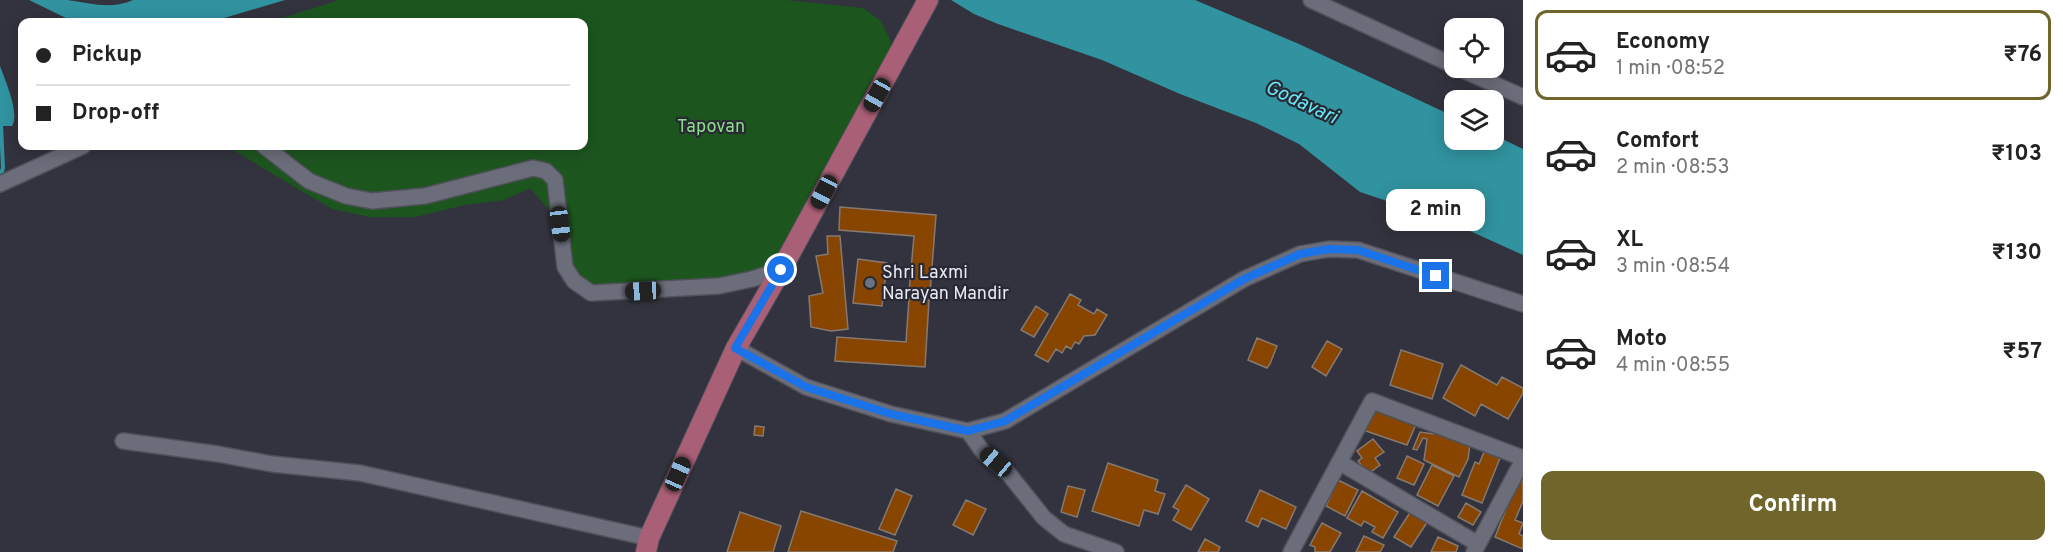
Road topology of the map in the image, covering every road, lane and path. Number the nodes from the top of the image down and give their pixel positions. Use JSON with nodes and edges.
{"nodes":[{"id":1,"x":1311,"y":0,"type":"edge"},
{"id":2,"x":924,"y":8,"type":"edge"},
{"id":3,"x":1444,"y":61,"type":"edge"},
{"id":4,"x":1481,"y":78,"type":"edge"},
{"id":5,"x":1523,"y":97,"type":"edge"},
{"id":6,"x":74,"y":150,"type":"edge"},
{"id":7,"x":269,"y":150,"type":"edge"},
{"id":8,"x":0,"y":184,"type":"edge"},
{"id":9,"x":781,"y":270,"type":"junction"},
{"id":10,"x":1523,"y":304,"type":"edge"},
{"id":11,"x":735,"y":348,"type":"junction"},
{"id":12,"x":968,"y":431,"type":"junction"},
{"id":13,"x":123,"y":441,"type":"dead end"},
{"id":14,"x":1523,"y":459,"type":"edge"},
{"id":15,"x":1339,"y":462,"type":"junction"},
{"id":16,"x":648,"y":545,"type":"edge"},
{"id":17,"x":1476,"y":548,"type":"edge"},
{"id":18,"x":1294,"y":551,"type":"edge"},
{"id":19,"x":1116,"y":552,"type":"edge"}],
"edges":[{"from":1,"to":3,"type":"street"},
{"from":2,"to":9,"type":"main road"},
{"from":4,"to":5,"type":"street"},
{"from":6,"to":8,"type":"street"},
{"from":7,"to":9,"type":"street"},
{"from":9,"to":11,"type":"main road"},
{"from":10,"to":12,"type":"street"},
{"from":11,"to":12,"type":"street"},
{"from":11,"to":16,"type":"main road"},
{"from":12,"to":19,"type":"street"},
{"from":13,"to":16,"type":"street"},
{"from":14,"to":15,"type":"street"},
{"from":14,"to":17,"type":"street"},
{"from":15,"to":17,"type":"street"},
{"from":15,"to":18,"type":"street"}]}
